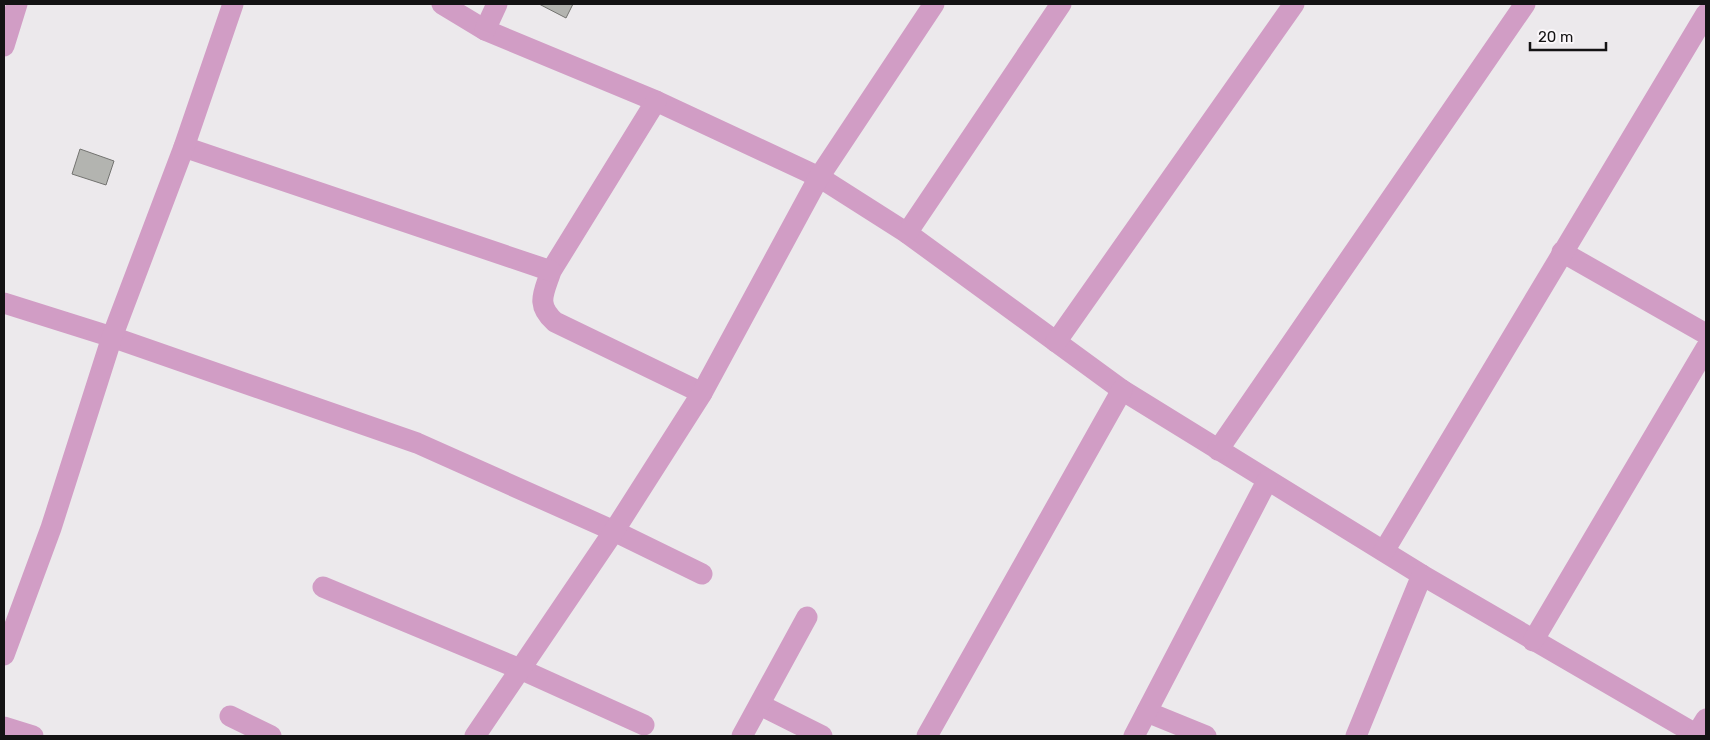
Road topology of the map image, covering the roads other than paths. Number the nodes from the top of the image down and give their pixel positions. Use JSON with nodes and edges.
{"nodes":[{"id":1,"x":17,"y":4,"type":"edge"},
{"id":2,"x":233,"y":4,"type":"edge"},
{"id":3,"x":442,"y":4,"type":"edge"},
{"id":4,"x":497,"y":4,"type":"edge"},
{"id":5,"x":934,"y":4,"type":"edge"},
{"id":6,"x":1061,"y":4,"type":"edge"},
{"id":7,"x":1294,"y":4,"type":"edge"},
{"id":8,"x":1525,"y":4,"type":"edge"},
{"id":9,"x":1706,"y":14,"type":"edge"},
{"id":10,"x":485,"y":30,"type":"junction"},
{"id":11,"x":4,"y":46,"type":"edge"},
{"id":12,"x":656,"y":101,"type":"junction"},
{"id":13,"x":184,"y":147,"type":"junction"},
{"id":14,"x":819,"y":177,"type":"junction"},
{"id":15,"x":907,"y":234,"type":"junction"},
{"id":16,"x":1562,"y":252,"type":"junction"},
{"id":17,"x":552,"y":271,"type":"junction"},
{"id":18,"x":4,"y":303,"type":"edge"},
{"id":19,"x":1706,"y":334,"type":"edge"},
{"id":20,"x":112,"y":338,"type":"junction"},
{"id":21,"x":1056,"y":342,"type":"junction"},
{"id":22,"x":1706,"y":348,"type":"edge"},
{"id":23,"x":1122,"y":390,"type":"junction"},
{"id":24,"x":702,"y":393,"type":"junction"},
{"id":25,"x":1218,"y":450,"type":"junction"},
{"id":26,"x":1267,"y":481,"type":"junction"},
{"id":27,"x":614,"y":531,"type":"junction"},
{"id":28,"x":1384,"y":551,"type":"junction"},
{"id":29,"x":702,"y":574,"type":"dead end"},
{"id":30,"x":1422,"y":575,"type":"junction"},
{"id":31,"x":323,"y":587,"type":"dead end"},
{"id":32,"x":807,"y":617,"type":"dead end"},
{"id":33,"x":1533,"y":641,"type":"junction"},
{"id":34,"x":4,"y":655,"type":"edge"},
{"id":35,"x":520,"y":669,"type":"junction"},
{"id":36,"x":760,"y":704,"type":"junction"},
{"id":37,"x":1147,"y":712,"type":"junction"},
{"id":38,"x":230,"y":716,"type":"dead end"},
{"id":39,"x":644,"y":725,"type":"dead end"},
{"id":40,"x":4,"y":727,"type":"edge"},
{"id":41,"x":1700,"y":730,"type":"edge"},
{"id":42,"x":33,"y":736,"type":"edge"},
{"id":43,"x":271,"y":736,"type":"edge"},
{"id":44,"x":474,"y":736,"type":"edge"},
{"id":45,"x":742,"y":736,"type":"edge"},
{"id":46,"x":822,"y":736,"type":"edge"},
{"id":47,"x":927,"y":736,"type":"edge"},
{"id":48,"x":1134,"y":736,"type":"edge"},
{"id":49,"x":1206,"y":736,"type":"edge"},
{"id":50,"x":1356,"y":736,"type":"edge"}],
"edges":[{"from":1,"to":11,"type":"street"},
{"from":2,"to":13,"type":"street"},
{"from":3,"to":10,"type":"street"},
{"from":4,"to":10,"type":"street"},
{"from":5,"to":14,"type":"street"},
{"from":6,"to":15,"type":"street"},
{"from":7,"to":21,"type":"street"},
{"from":8,"to":25,"type":"street"},
{"from":9,"to":16,"type":"street"},
{"from":10,"to":12,"type":"street"},
{"from":12,"to":14,"type":"street"},
{"from":12,"to":17,"type":"street"},
{"from":13,"to":17,"type":"street"},
{"from":13,"to":20,"type":"street"},
{"from":14,"to":15,"type":"street"},
{"from":14,"to":24,"type":"street"},
{"from":15,"to":21,"type":"street"},
{"from":16,"to":19,"type":"street"},
{"from":16,"to":28,"type":"street"},
{"from":17,"to":24,"type":"street"},
{"from":18,"to":20,"type":"street"},
{"from":20,"to":27,"type":"street"},
{"from":20,"to":34,"type":"street"},
{"from":21,"to":23,"type":"street"},
{"from":22,"to":33,"type":"street"},
{"from":23,"to":25,"type":"street"},
{"from":23,"to":47,"type":"street"},
{"from":24,"to":27,"type":"street"},
{"from":25,"to":26,"type":"street"},
{"from":26,"to":28,"type":"street"},
{"from":26,"to":37,"type":"street"},
{"from":27,"to":29,"type":"street"},
{"from":27,"to":35,"type":"street"},
{"from":28,"to":30,"type":"street"},
{"from":30,"to":33,"type":"street"},
{"from":30,"to":50,"type":"street"},
{"from":31,"to":35,"type":"street"},
{"from":32,"to":36,"type":"street"},
{"from":33,"to":41,"type":"street"},
{"from":35,"to":39,"type":"street"},
{"from":35,"to":44,"type":"street"},
{"from":36,"to":45,"type":"street"},
{"from":36,"to":46,"type":"street"},
{"from":37,"to":48,"type":"street"},
{"from":37,"to":49,"type":"street"},
{"from":38,"to":43,"type":"street"},
{"from":40,"to":42,"type":"street"}]}
